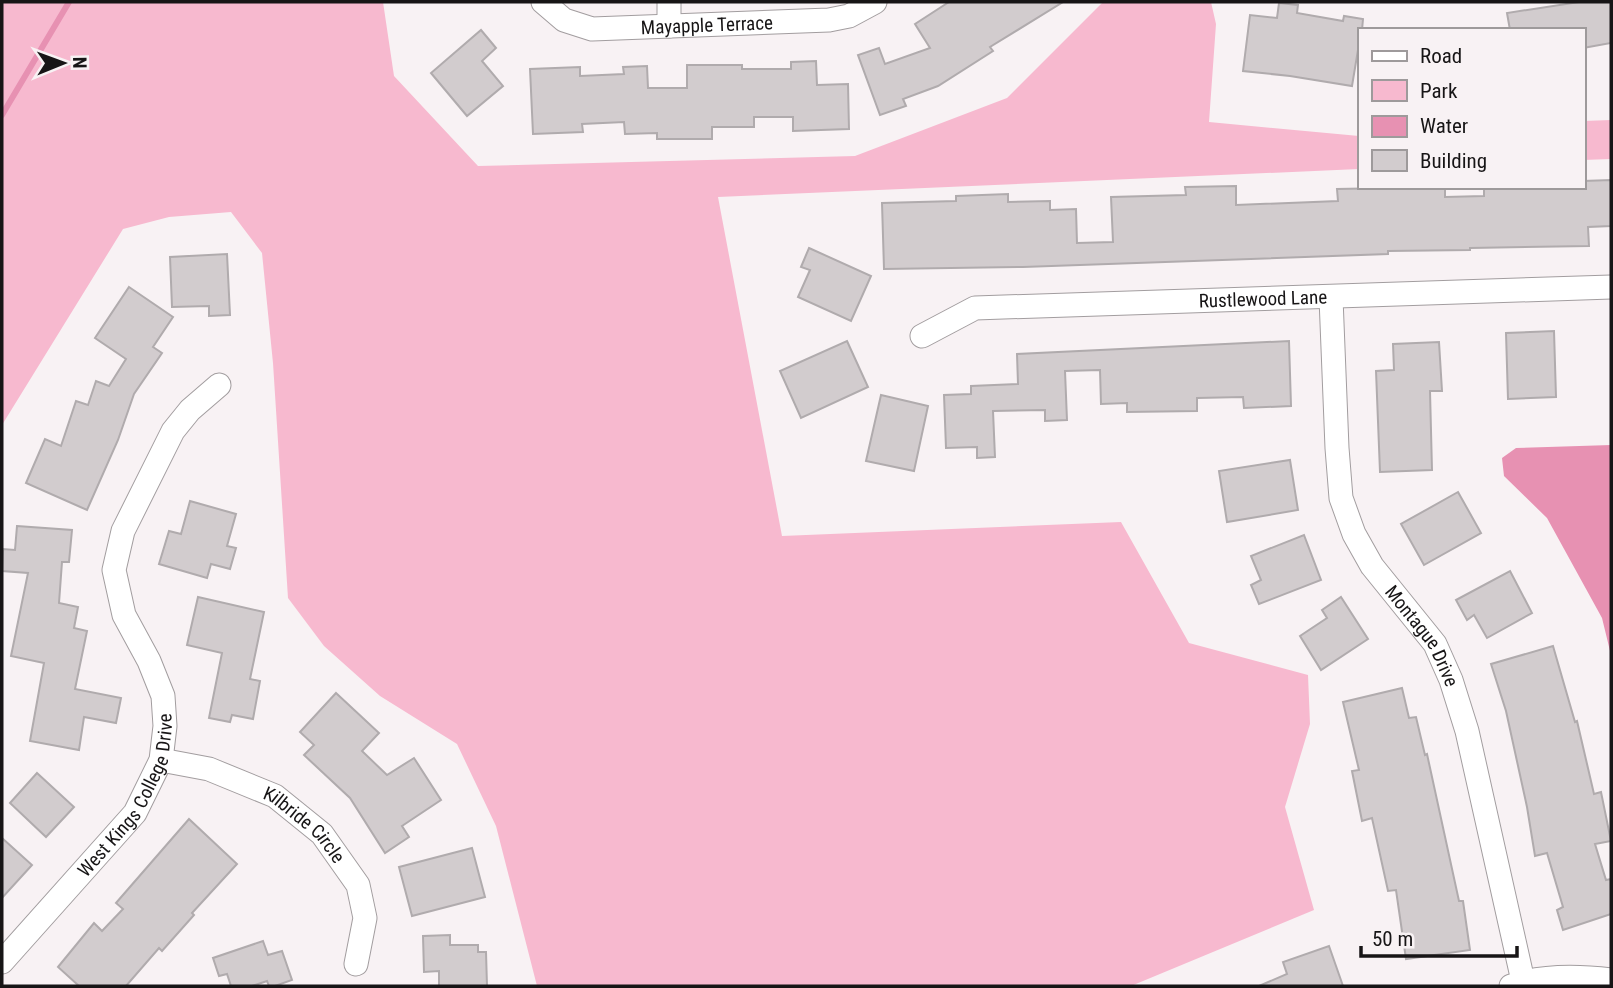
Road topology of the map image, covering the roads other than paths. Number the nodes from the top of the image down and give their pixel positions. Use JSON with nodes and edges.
{"nodes":[{"id":1,"x":543,"y":2,"type":"edge"},
{"id":2,"x":669,"y":2,"type":"edge"},
{"id":3,"x":875,"y":2,"type":"edge"},
{"id":4,"x":669,"y":26,"type":"junction"},
{"id":5,"x":1611,"y":287,"type":"edge"},
{"id":6,"x":1331,"y":298,"type":"junction"},
{"id":7,"x":922,"y":336,"type":"dead end"},
{"id":8,"x":219,"y":385,"type":"dead end"},
{"id":9,"x":161,"y":760,"type":"junction"},
{"id":10,"x":2,"y":962,"type":"edge"},
{"id":11,"x":356,"y":964,"type":"dead end"},
{"id":12,"x":1611,"y":979,"type":"edge"},
{"id":13,"x":1516,"y":984,"type":"edge"}],
"edges":[{"from":1,"to":4,"type":"street","name":"Mayapple Terrace"},
{"from":2,"to":4,"type":"street"},
{"from":3,"to":4,"type":"street","name":"Mayapple Terrace"},
{"from":5,"to":6,"type":"street","name":"Rustlewood Lane"},
{"from":6,"to":7,"type":"street","name":"Rustlewood Lane"},
{"from":6,"to":13,"type":"street","name":"Montague Drive"},
{"from":8,"to":9,"type":"street","name":"West Kings College Drive"},
{"from":9,"to":10,"type":"street","name":"West Kings College Drive"},
{"from":9,"to":11,"type":"street","name":"Kilbride Circle"},
{"from":12,"to":13,"type":"street"}]}
